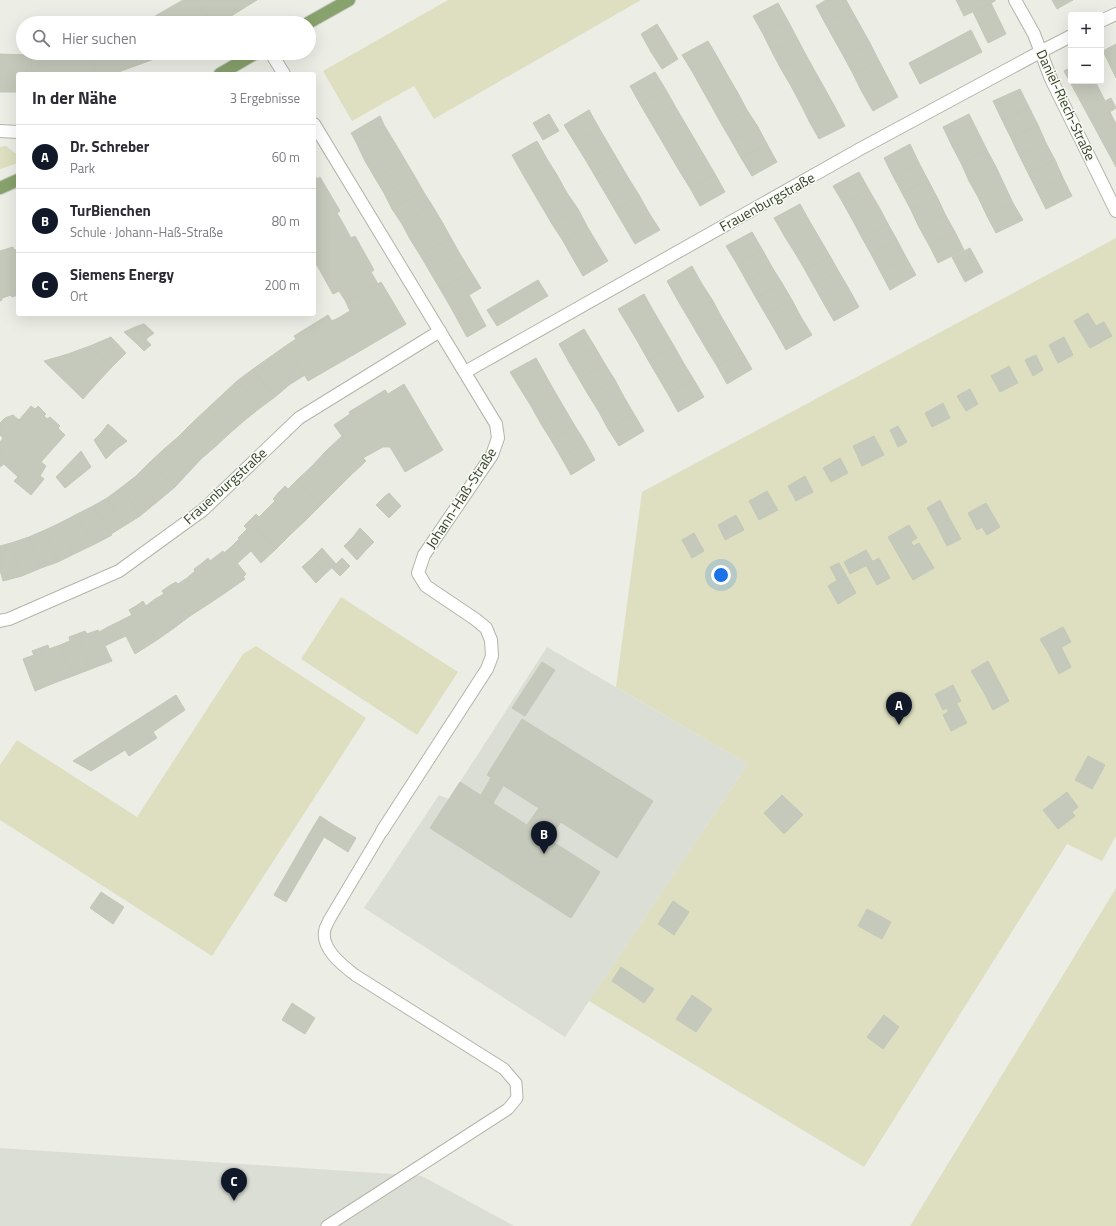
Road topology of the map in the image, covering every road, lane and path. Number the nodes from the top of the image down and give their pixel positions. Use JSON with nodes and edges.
{"nodes":[{"id":1,"x":349,"y":0,"type":"edge"},
{"id":2,"x":1015,"y":0,"type":"edge"},
{"id":3,"x":1116,"y":14,"type":"edge"},
{"id":4,"x":316,"y":19,"type":"edge"},
{"id":5,"x":1104,"y":20,"type":"edge"},
{"id":6,"x":1068,"y":38,"type":"edge"},
{"id":7,"x":1040,"y":52,"type":"junction"},
{"id":8,"x":244,"y":60,"type":"edge"},
{"id":9,"x":275,"y":60,"type":"edge"},
{"id":10,"x":223,"y":72,"type":"edge"},
{"id":11,"x":283,"y":72,"type":"edge"},
{"id":12,"x":316,"y":127,"type":"edge"},
{"id":13,"x":0,"y":131,"type":"edge"},
{"id":14,"x":16,"y":132,"type":"edge"},
{"id":15,"x":16,"y":181,"type":"edge"},
{"id":16,"x":0,"y":188,"type":"edge"},
{"id":17,"x":1116,"y":211,"type":"edge"},
{"id":18,"x":440,"y":331,"type":"junction"},
{"id":19,"x":465,"y":372,"type":"junction"},
{"id":20,"x":0,"y":621,"type":"edge"},
{"id":21,"x":382,"y":832,"type":"joint"},
{"id":22,"x":327,"y":1226,"type":"edge"}],
"edges":[{"from":1,"to":4,"type":"main road"},
{"from":2,"to":7,"type":"street","name":"Daniel-Riech-Straße"},
{"from":3,"to":5,"type":"street"},
{"from":6,"to":7,"type":"street","name":"Frauenburgstraße"},
{"from":7,"to":17,"type":"street","name":"Daniel-Riech-Straße"},
{"from":7,"to":19,"type":"street","name":"Frauenburgstraße"},
{"from":8,"to":10,"type":"main road"},
{"from":9,"to":11,"type":"street"},
{"from":12,"to":18,"type":"street","name":"Johann-Haß-Straße"},
{"from":13,"to":14,"type":"street"},
{"from":15,"to":16,"type":"main road"},
{"from":18,"to":19,"type":"street","name":"Johann-Haß-Straße"},
{"from":18,"to":20,"type":"street","name":"Frauenburgstraße"},
{"from":19,"to":21,"type":"street","name":"Johann-Haß-Straße"},
{"from":21,"to":22,"type":"lane"}]}
